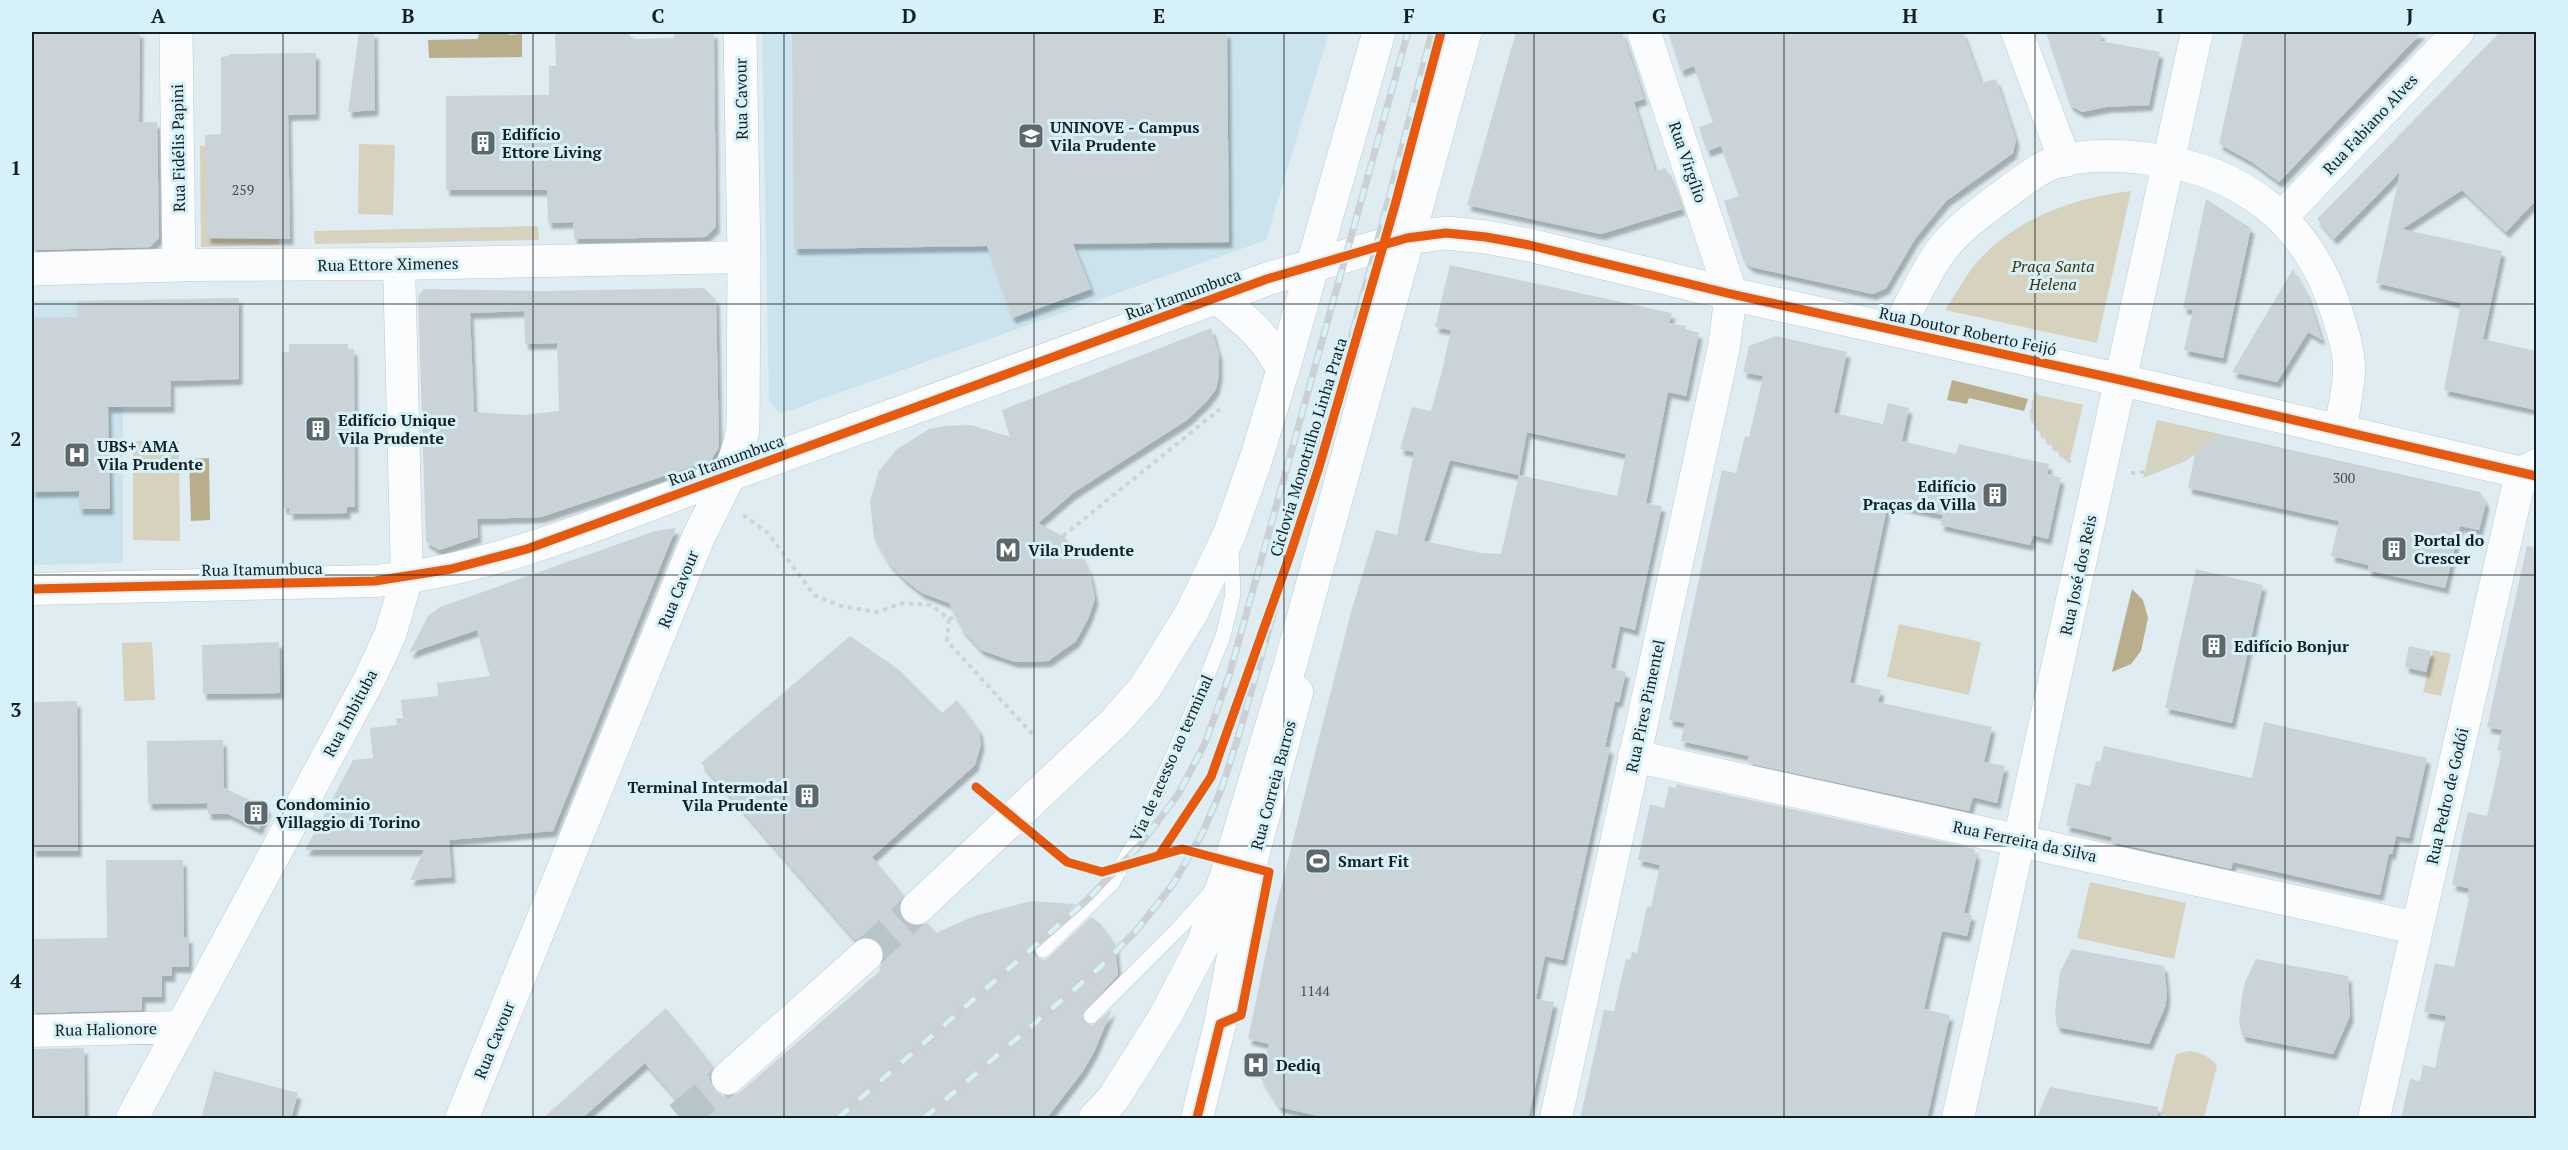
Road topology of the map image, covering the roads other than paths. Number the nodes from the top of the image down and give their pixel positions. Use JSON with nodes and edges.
{"nodes":[{"id":1,"x":176,"y":32,"type":"edge"},
{"id":2,"x":740,"y":32,"type":"edge"},
{"id":3,"x":1378,"y":32,"type":"edge"},
{"id":4,"x":1464,"y":32,"type":"edge"},
{"id":5,"x":1644,"y":32,"type":"edge"},
{"id":6,"x":2017,"y":32,"type":"edge"},
{"id":7,"x":2197,"y":32,"type":"edge"},
{"id":8,"x":2458,"y":32,"type":"edge"},
{"id":9,"x":2065,"y":161,"type":"junction"},
{"id":10,"x":2169,"y":161,"type":"junction"},
{"id":11,"x":2282,"y":217,"type":"junction"},
{"id":12,"x":1407,"y":238,"type":"junction"},
{"id":13,"x":1719,"y":254,"type":"junction"},
{"id":14,"x":744,"y":257,"type":"junction"},
{"id":15,"x":399,"y":264,"type":"junction"},
{"id":16,"x":1313,"y":264,"type":"junction"},
{"id":17,"x":179,"y":265,"type":"junction"},
{"id":18,"x":32,"y":269,"type":"edge"},
{"id":19,"x":1671,"y":279,"type":"junction"},
{"id":20,"x":1731,"y":294,"type":"junction"},
{"id":21,"x":1217,"y":297,"type":"junction"},
{"id":22,"x":1897,"y":330,"type":"junction"},
{"id":23,"x":1283,"y":370,"type":"junction"},
{"id":24,"x":2121,"y":380,"type":"junction"},
{"id":25,"x":2340,"y":431,"type":"junction"},
{"id":26,"x":2532,"y":471,"type":"edge"},
{"id":27,"x":729,"y":475,"type":"junction"},
{"id":28,"x":1229,"y":535,"type":"junction"},
{"id":29,"x":407,"y":578,"type":"junction"},
{"id":30,"x":32,"y":588,"type":"edge"},
{"id":31,"x":1291,"y":662,"type":"junction"},
{"id":32,"x":1634,"y":756,"type":"junction"},
{"id":33,"x":2019,"y":840,"type":"junction"},
{"id":34,"x":1227,"y":874,"type":"junction"},
{"id":35,"x":917,"y":908,"type":"tunnel mouth"},
{"id":36,"x":2416,"y":928,"type":"junction"},
{"id":37,"x":1043,"y":950,"type":"dead end"},
{"id":38,"x":866,"y":955,"type":"tunnel mouth"},
{"id":39,"x":1084,"y":1022,"type":"road end"},
{"id":40,"x":180,"y":1027,"type":"junction"},
{"id":41,"x":32,"y":1031,"type":"edge"},
{"id":42,"x":728,"y":1078,"type":"tunnel mouth"},
{"id":43,"x":132,"y":1119,"type":"edge"},
{"id":44,"x":462,"y":1119,"type":"edge"},
{"id":45,"x":1095,"y":1119,"type":"edge"},
{"id":46,"x":1197,"y":1119,"type":"edge"},
{"id":47,"x":1556,"y":1119,"type":"edge"},
{"id":48,"x":1958,"y":1119,"type":"edge"},
{"id":49,"x":2374,"y":1119,"type":"edge"}],
"edges":[{"from":1,"to":17,"type":"main road","name":"Rua Fidélis Papini"},
{"from":2,"to":14,"type":"main road","name":"Rua Cavour"},
{"from":3,"to":16,"type":"main road"},
{"from":4,"to":12,"type":"main road"},
{"from":5,"to":13,"type":"main road","name":"Rua Virgílio"},
{"from":6,"to":9,"type":"street"},
{"from":7,"to":10,"type":"street","name":"Rua José dos Reis"},
{"from":8,"to":11,"type":"street","name":"Rua Fabiano Alves"},
{"from":9,"to":10,"type":"street"},
{"from":9,"to":22,"type":"street"},
{"from":10,"to":11,"type":"street"},
{"from":10,"to":24,"type":"street","name":"Rua José dos Reis"},
{"from":11,"to":25,"type":"street"},
{"from":12,"to":16,"type":"main road","name":"Rua Itamumbuca"},
{"from":12,"to":19,"type":"main road","name":"Rua Doutor Roberto Feijó"},
{"from":12,"to":31,"type":"main road"},
{"from":13,"to":19,"type":"main road"},
{"from":13,"to":20,"type":"main road","name":"Rua Virgílio"},
{"from":14,"to":15,"type":"street","name":"Rua Ettore Ximenes"},
{"from":14,"to":27,"type":"main road","name":"Rua Cavour"},
{"from":15,"to":17,"type":"street","name":"Rua Ettore Ximenes"},
{"from":15,"to":29,"type":"street","name":"Rua Imbituba"},
{"from":16,"to":21,"type":"main road","name":"Rua Itamumbuca"},
{"from":16,"to":23,"type":"main road"},
{"from":17,"to":18,"type":"main road","name":"Rua Ettore Ximenes"},
{"from":19,"to":20,"type":"main road","name":"Rua Doutor Roberto Feijó"},
{"from":20,"to":22,"type":"main road","name":"Rua Doutor Roberto Feijó"},
{"from":20,"to":32,"type":"street","name":"Rua Pires Pimentel"},
{"from":21,"to":23,"type":"main road"},
{"from":21,"to":27,"type":"main road","name":"Rua Itamumbuca"},
{"from":22,"to":24,"type":"main road","name":"Rua Doutor Roberto Feijó"},
{"from":23,"to":28,"type":"main road"},
{"from":24,"to":25,"type":"street","name":"Rua Doutor Roberto Feijó"},
{"from":24,"to":33,"type":"street","name":"Rua José dos Reis"},
{"from":25,"to":26,"type":"street","name":"Rua Doutor Roberto Feijó"},
{"from":26,"to":36,"type":"street","name":"Rua Pedro de Godói"},
{"from":27,"to":29,"type":"street","name":"Rua Itamumbuca"},
{"from":27,"to":44,"type":"main road","name":"Rua Cavour"},
{"from":28,"to":35,"type":"main road"},
{"from":28,"to":37,"type":"lane","name":"Via de acesso ao terminal"},
{"from":29,"to":30,"type":"street","name":"Rua Itamumbuca"},
{"from":29,"to":40,"type":"street","name":"Rua Imbituba"},
{"from":31,"to":34,"type":"main road"},
{"from":31,"to":46,"type":"street","name":"Rua Correia Barros"},
{"from":32,"to":33,"type":"street","name":"Rua Ferreira da Silva"},
{"from":32,"to":47,"type":"street","name":"Rua Pires Pimentel"},
{"from":33,"to":36,"type":"street","name":"Rua Ferreira da Silva"},
{"from":33,"to":48,"type":"street","name":"Rua José dos Reis"},
{"from":34,"to":39,"type":"lane"},
{"from":34,"to":45,"type":"main road"},
{"from":36,"to":49,"type":"street","name":"Rua Pedro de Godói"},
{"from":38,"to":42,"type":"main road"},
{"from":40,"to":41,"type":"street","name":"Rua Halionore"},
{"from":40,"to":43,"type":"street","name":"Rua Imbituba"}]}
